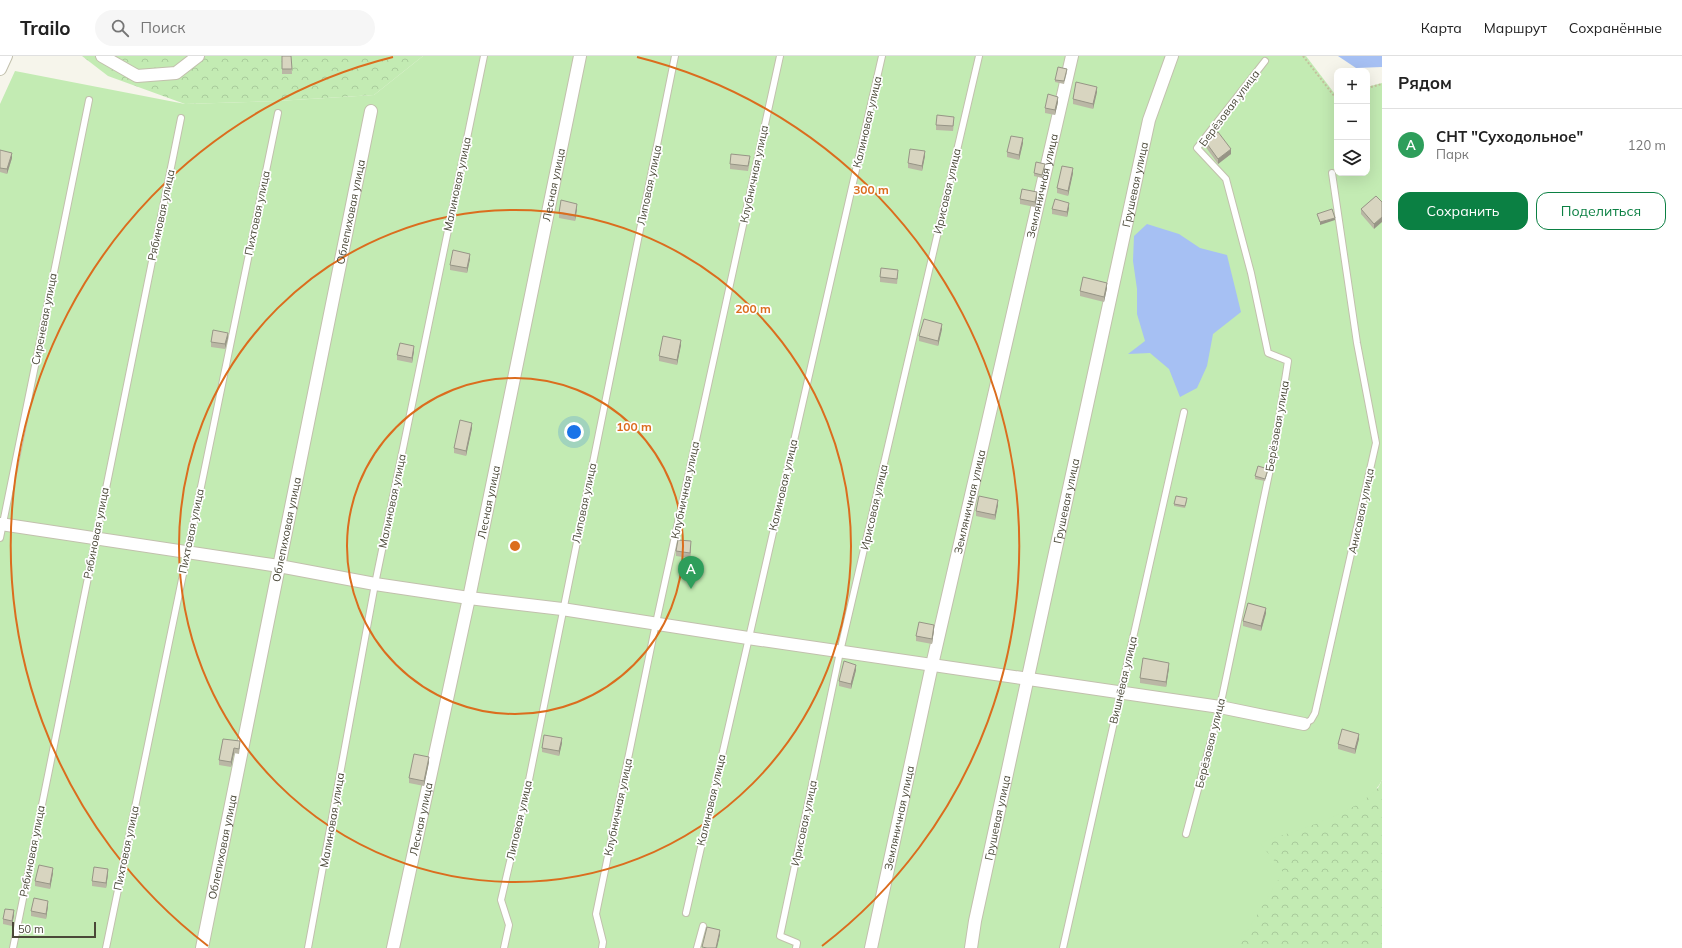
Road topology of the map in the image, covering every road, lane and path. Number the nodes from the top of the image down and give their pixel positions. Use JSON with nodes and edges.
{"nodes":[{"id":1,"x":6,"y":56,"type":"edge"},
{"id":2,"x":102,"y":56,"type":"edge"},
{"id":3,"x":198,"y":56,"type":"edge"},
{"id":4,"x":484,"y":56,"type":"edge"},
{"id":5,"x":580,"y":56,"type":"edge"},
{"id":6,"x":675,"y":56,"type":"edge"},
{"id":7,"x":780,"y":56,"type":"edge"},
{"id":8,"x":882,"y":56,"type":"edge"},
{"id":9,"x":979,"y":56,"type":"edge"},
{"id":10,"x":1072,"y":56,"type":"edge"},
{"id":11,"x":1172,"y":56,"type":"edge"},
{"id":12,"x":1303,"y":56,"type":"edge"},
{"id":13,"x":1264,"y":61,"type":"dead end"},
{"id":14,"x":0,"y":69,"type":"edge"},
{"id":15,"x":1382,"y":84,"type":"edge"},
{"id":16,"x":1370,"y":87,"type":"edge"},
{"id":17,"x":1334,"y":96,"type":"edge"},
{"id":18,"x":89,"y":100,"type":"dead end"},
{"id":19,"x":371,"y":111,"type":"dead end"},
{"id":20,"x":278,"y":113,"type":"dead end"},
{"id":21,"x":181,"y":118,"type":"dead end"},
{"id":22,"x":1332,"y":174,"type":"dead end"},
{"id":23,"x":1184,"y":412,"type":"dead end"},
{"id":24,"x":1,"y":525,"type":"edge"},
{"id":25,"x":0,"y":538,"type":"edge"},
{"id":26,"x":94,"y":539,"type":"junction"},
{"id":27,"x":187,"y":552,"type":"junction"},
{"id":28,"x":279,"y":566,"type":"junction"},
{"id":29,"x":375,"y":584,"type":"junction"},
{"id":30,"x":469,"y":598,"type":"junction"},
{"id":31,"x":562,"y":609,"type":"junction"},
{"id":32,"x":656,"y":623,"type":"junction"},
{"id":33,"x":748,"y":638,"type":"junction"},
{"id":34,"x":840,"y":652,"type":"junction"},
{"id":35,"x":932,"y":665,"type":"junction"},
{"id":36,"x":1026,"y":680,"type":"junction"},
{"id":37,"x":1119,"y":694,"type":"junction"},
{"id":38,"x":1220,"y":707,"type":"junction"},
{"id":39,"x":1304,"y":724,"type":"joint"},
{"id":40,"x":1186,"y":834,"type":"dead end"},
{"id":41,"x":686,"y":913,"type":"dead end"},
{"id":42,"x":703,"y":926,"type":"dead end"},
{"id":43,"x":13,"y":948,"type":"edge"},
{"id":44,"x":106,"y":948,"type":"edge"},
{"id":45,"x":202,"y":948,"type":"edge"},
{"id":46,"x":308,"y":948,"type":"edge"},
{"id":47,"x":393,"y":948,"type":"edge"},
{"id":48,"x":504,"y":948,"type":"edge"},
{"id":49,"x":602,"y":948,"type":"edge"},
{"id":50,"x":697,"y":948,"type":"edge"},
{"id":51,"x":796,"y":948,"type":"edge"},
{"id":52,"x":871,"y":948,"type":"edge"},
{"id":53,"x":971,"y":948,"type":"edge"},
{"id":54,"x":1063,"y":948,"type":"edge"}],
"edges":[{"from":1,"to":14,"type":"street"},
{"from":2,"to":3,"type":"street"},
{"from":4,"to":29,"type":"lane","name":"Малиновая улица"},
{"from":5,"to":30,"type":"street","name":"Лесная улица"},
{"from":6,"to":31,"type":"lane","name":"Липовая улица"},
{"from":7,"to":32,"type":"lane","name":"Клубничная улица"},
{"from":8,"to":33,"type":"lane","name":"Калиновая улица"},
{"from":9,"to":34,"type":"lane","name":"Ирисовая улица"},
{"from":10,"to":35,"type":"street","name":"Земляничная улица"},
{"from":11,"to":36,"type":"street","name":"Грушевая улица"},
{"from":12,"to":17,"type":"path"},
{"from":13,"to":38,"type":"lane","name":"Берёзовая улица"},
{"from":15,"to":16,"type":"path"},
{"from":18,"to":24,"type":"lane","name":"Сиреневая улица"},
{"from":19,"to":28,"type":"street","name":"Облепиховая улица"},
{"from":20,"to":27,"type":"lane","name":"Пихтовая улица"},
{"from":21,"to":26,"type":"lane","name":"Рябиновая улица"},
{"from":22,"to":39,"type":"lane","name":"Анисовая улица"},
{"from":23,"to":37,"type":"lane","name":"Вишнёвая улица"},
{"from":24,"to":25,"type":"lane","name":"Сиреневая улица"},
{"from":24,"to":26,"type":"street"},
{"from":26,"to":27,"type":"street"},
{"from":26,"to":43,"type":"lane","name":"Рябиновая улица"},
{"from":27,"to":28,"type":"street"},
{"from":27,"to":44,"type":"lane","name":"Пихтовая улица"},
{"from":28,"to":29,"type":"street"},
{"from":28,"to":45,"type":"street","name":"Облепиховая улица"},
{"from":29,"to":30,"type":"street"},
{"from":29,"to":46,"type":"lane","name":"Малиновая улица"},
{"from":30,"to":31,"type":"street"},
{"from":30,"to":47,"type":"street","name":"Лесная улица"},
{"from":31,"to":32,"type":"street"},
{"from":31,"to":48,"type":"lane","name":"Липовая улица"},
{"from":32,"to":33,"type":"street"},
{"from":32,"to":49,"type":"lane","name":"Клубничная улица"},
{"from":33,"to":34,"type":"street"},
{"from":33,"to":41,"type":"lane","name":"Калиновая улица"},
{"from":34,"to":35,"type":"street"},
{"from":34,"to":51,"type":"lane","name":"Ирисовая улица"},
{"from":35,"to":36,"type":"street"},
{"from":35,"to":52,"type":"street","name":"Земляничная улица"},
{"from":36,"to":37,"type":"street"},
{"from":36,"to":53,"type":"street","name":"Грушевая улица"},
{"from":37,"to":38,"type":"street"},
{"from":37,"to":54,"type":"lane","name":"Вишнёвая улица"},
{"from":38,"to":39,"type":"street"},
{"from":38,"to":40,"type":"lane","name":"Берёзовая улица"},
{"from":42,"to":50,"type":"lane"}]}
